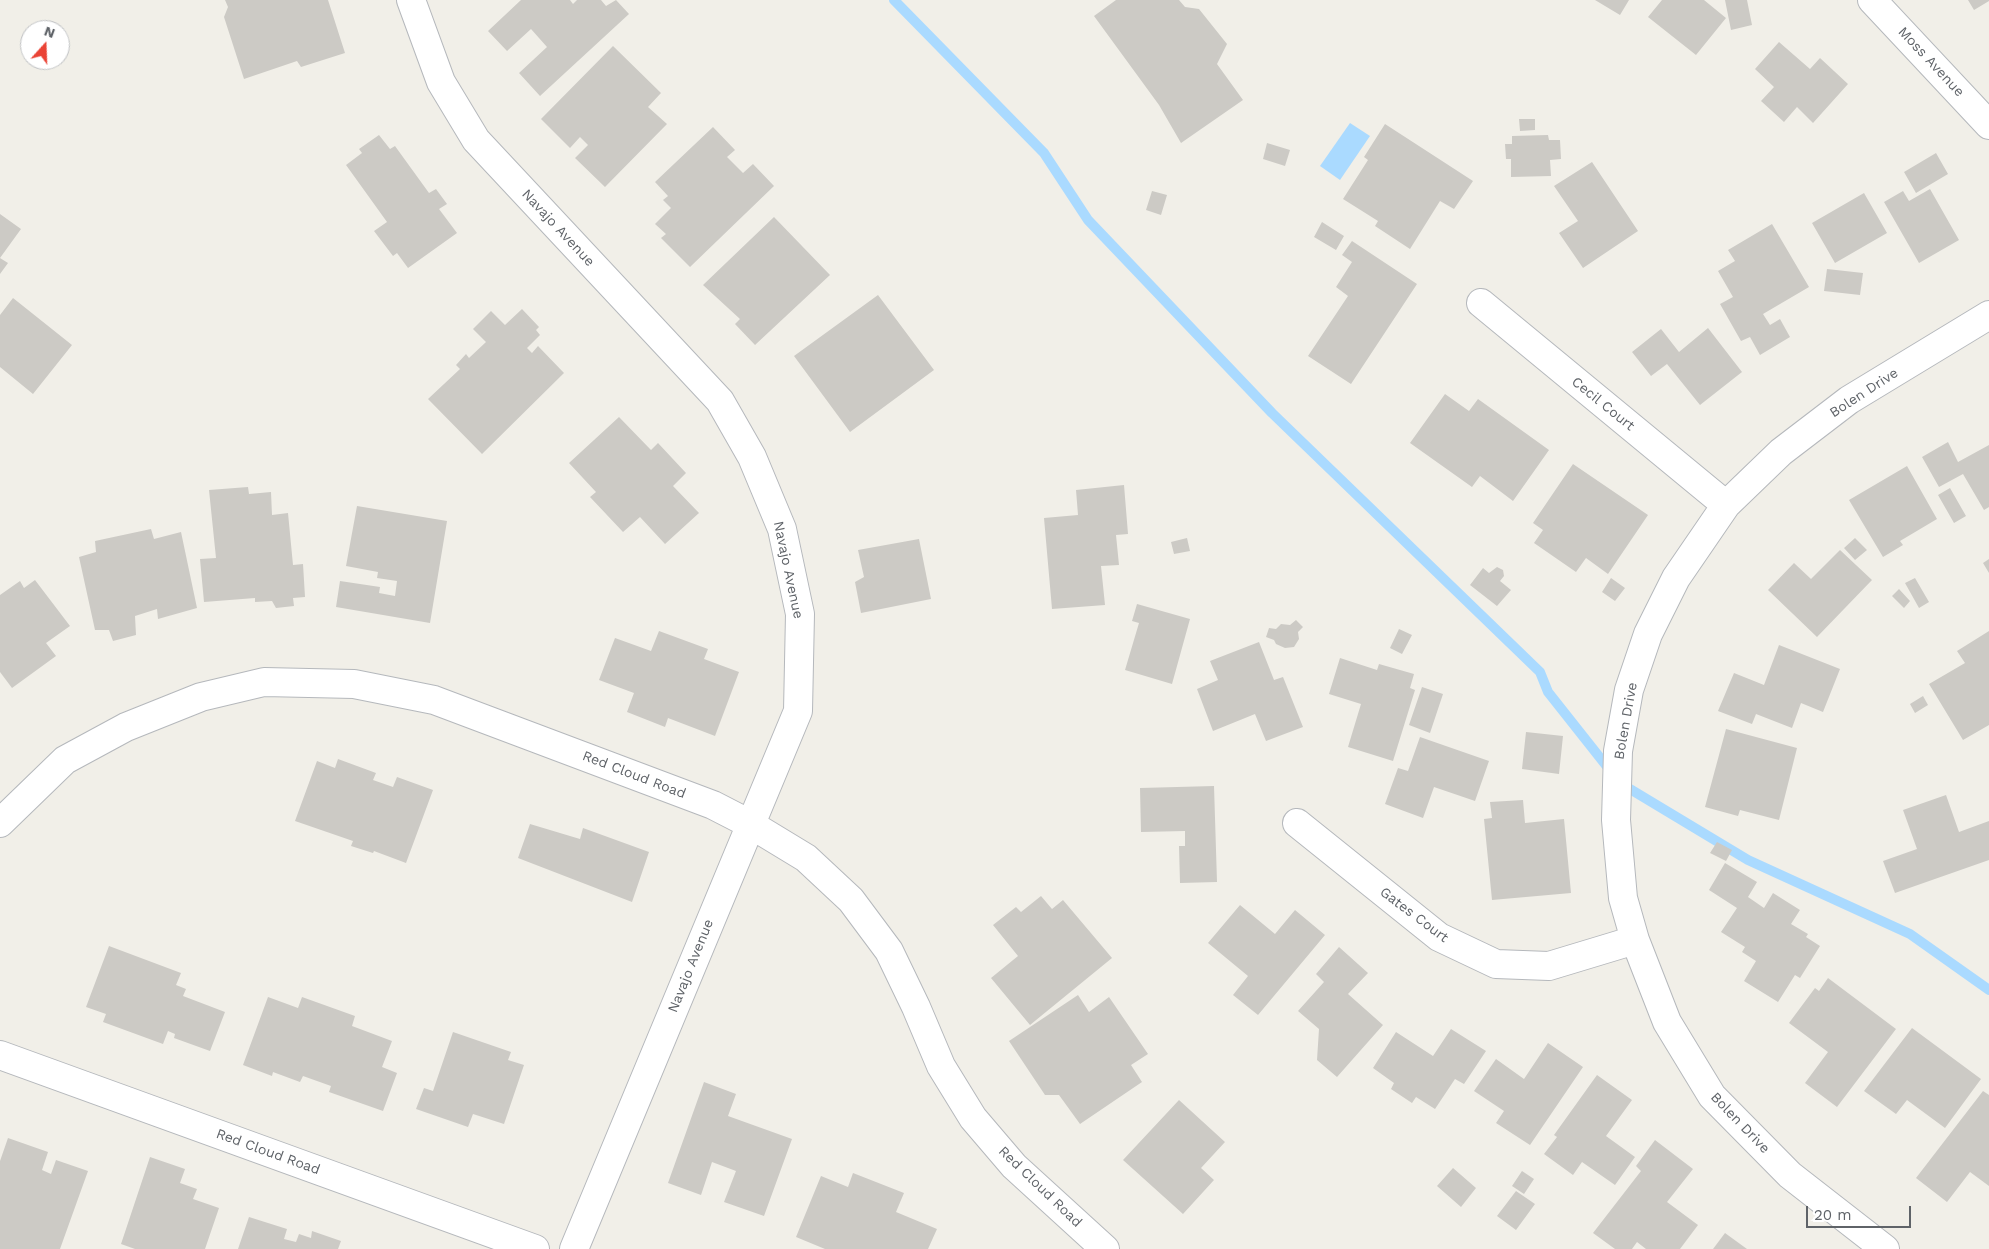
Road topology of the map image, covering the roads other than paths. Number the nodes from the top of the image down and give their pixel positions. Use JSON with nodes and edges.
{"nodes":[{"id":1,"x":411,"y":0,"type":"edge"},
{"id":2,"x":1872,"y":0,"type":"edge"},
{"id":3,"x":1989,"y":125,"type":"edge"},
{"id":4,"x":1481,"y":302,"type":"dead end"},
{"id":5,"x":1989,"y":315,"type":"edge"},
{"id":6,"x":1726,"y":504,"type":"junction"},
{"id":7,"x":0,"y":823,"type":"edge"},
{"id":8,"x":1298,"y":823,"type":"dead end"},
{"id":9,"x":750,"y":824,"type":"junction"},
{"id":10,"x":1635,"y":940,"type":"junction"},
{"id":11,"x":0,"y":1055,"type":"edge"},
{"id":12,"x":535,"y":1249,"type":"edge"},
{"id":13,"x":574,"y":1249,"type":"edge"},
{"id":14,"x":1105,"y":1249,"type":"edge"},
{"id":15,"x":1885,"y":1249,"type":"edge"}],
"edges":[{"from":1,"to":9,"type":"street","name":"Navajo Avenue"},
{"from":2,"to":3,"type":"street","name":"Moss Avenue"},
{"from":4,"to":6,"type":"street","name":"Cecil Court"},
{"from":5,"to":6,"type":"street","name":"Bolen Drive"},
{"from":6,"to":10,"type":"street","name":"Bolen Drive"},
{"from":7,"to":9,"type":"street","name":"Red Cloud Road"},
{"from":8,"to":10,"type":"street","name":"Gates Court"},
{"from":9,"to":13,"type":"street","name":"Navajo Avenue"},
{"from":9,"to":14,"type":"street","name":"Red Cloud Road"},
{"from":10,"to":15,"type":"street","name":"Bolen Drive"},
{"from":11,"to":12,"type":"street","name":"Red Cloud Road"}]}
